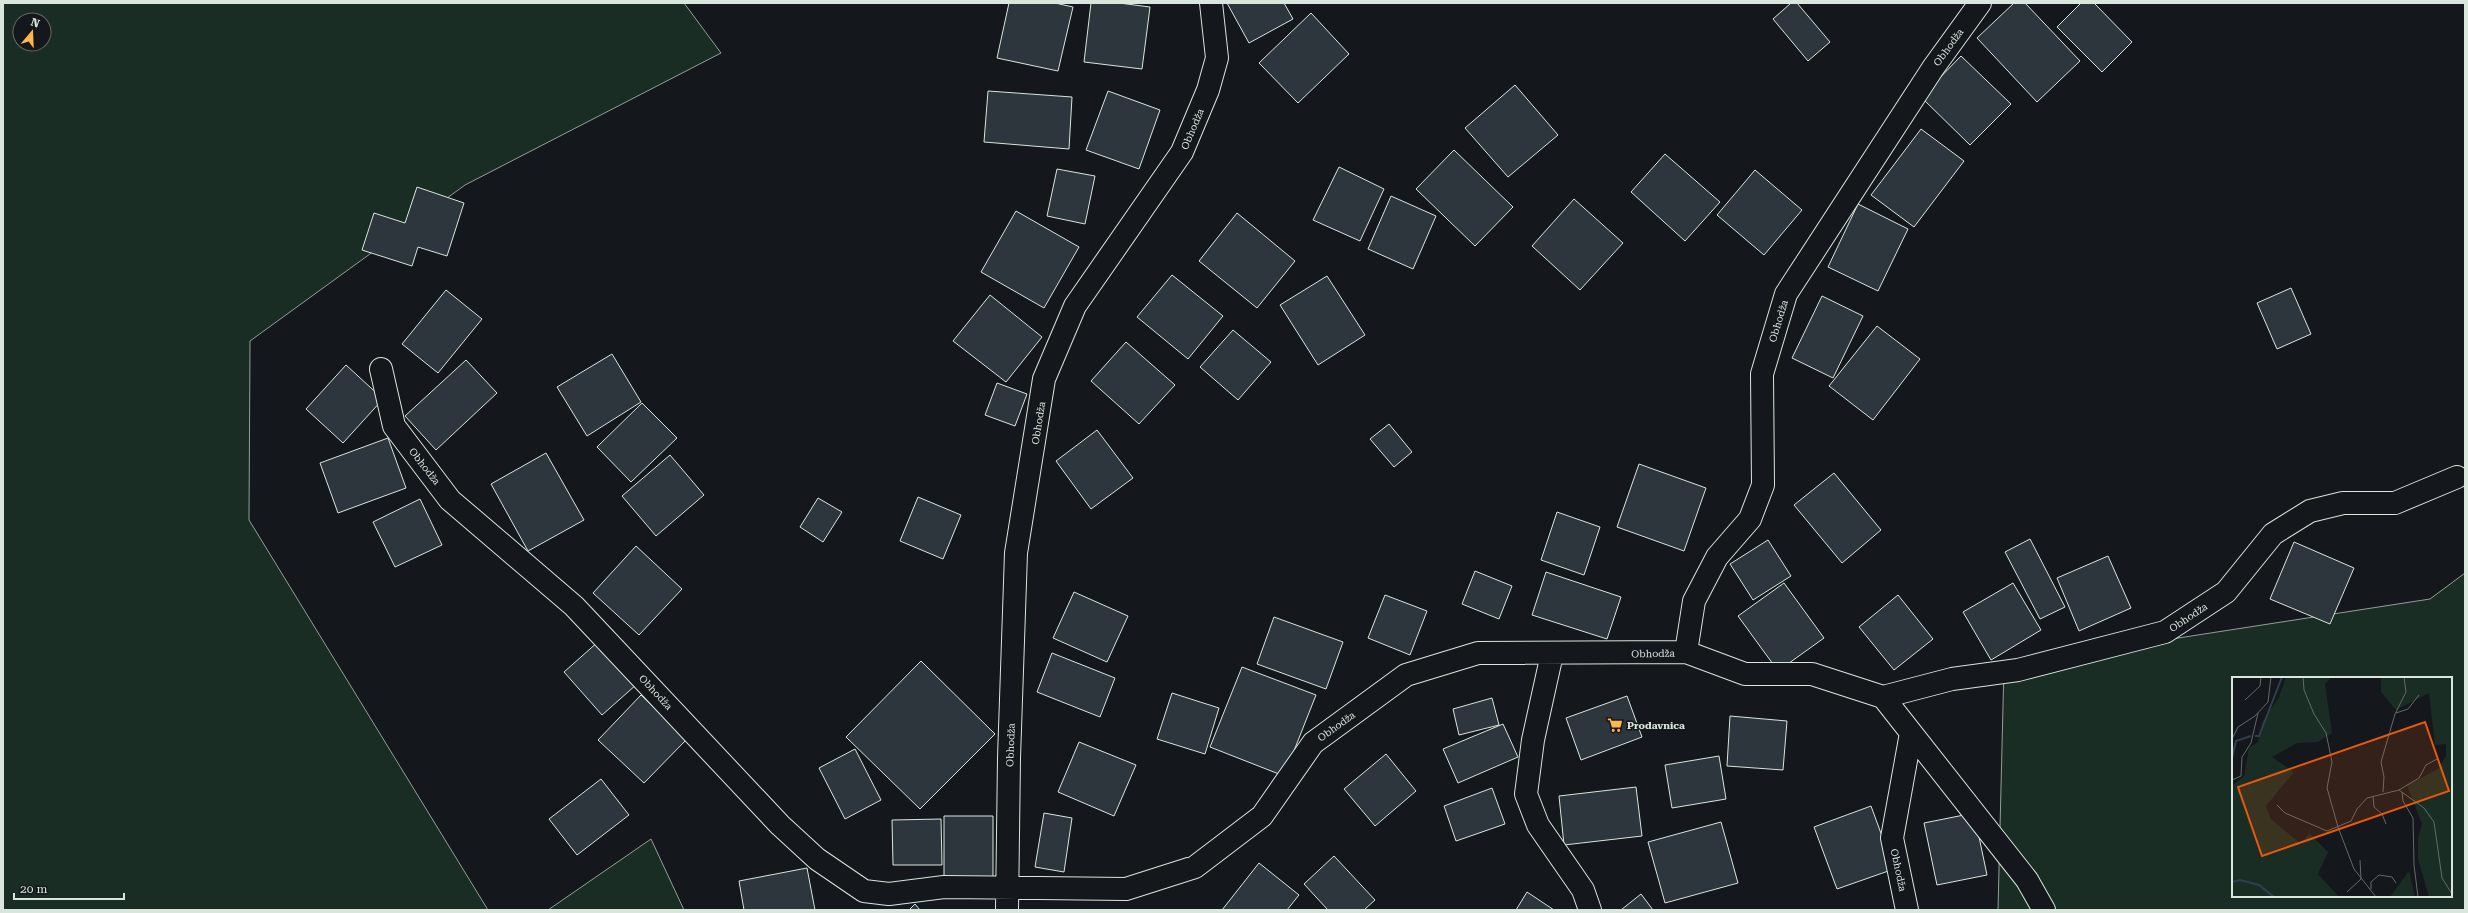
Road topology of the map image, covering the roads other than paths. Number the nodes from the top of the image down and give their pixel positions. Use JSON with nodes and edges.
{"nodes":[{"id":1,"x":1211,"y":3,"type":"edge"},
{"id":2,"x":1980,"y":3,"type":"edge"},
{"id":3,"x":381,"y":369,"type":"dead end"},
{"id":4,"x":2456,"y":478,"type":"dead end"},
{"id":5,"x":1686,"y":652,"type":"junction"},
{"id":6,"x":1552,"y":654,"type":"junction"},
{"id":7,"x":1883,"y":697,"type":"junction"},
{"id":8,"x":1911,"y":733,"type":"junction"},
{"id":9,"x":1007,"y":887,"type":"junction"},
{"id":10,"x":1007,"y":910,"type":"edge"},
{"id":11,"x":1590,"y":910,"type":"edge"},
{"id":12,"x":1907,"y":910,"type":"edge"},
{"id":13,"x":2044,"y":910,"type":"edge"}],
"edges":[{"from":1,"to":9,"type":"street","name":"Obhodža"},
{"from":2,"to":5,"type":"street","name":"Obhodža"},
{"from":3,"to":9,"type":"street","name":"Obhodža"},
{"from":4,"to":7,"type":"street","name":"Obhodža"},
{"from":5,"to":6,"type":"street","name":"Obhodža"},
{"from":5,"to":7,"type":"street","name":"Obhodža"},
{"from":6,"to":9,"type":"street","name":"Obhodža"},
{"from":6,"to":11,"type":"street"},
{"from":7,"to":8,"type":"street"},
{"from":8,"to":12,"type":"street","name":"Obhodža"},
{"from":8,"to":13,"type":"street"},
{"from":9,"to":10,"type":"street","name":"Obhodža"}]}
